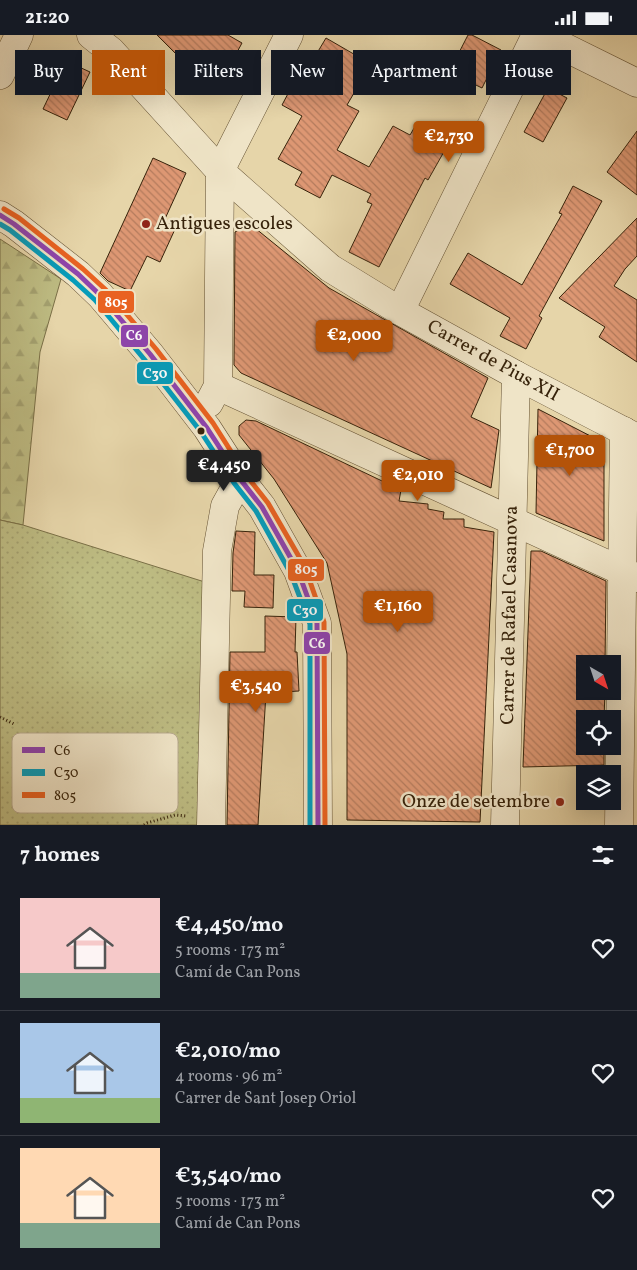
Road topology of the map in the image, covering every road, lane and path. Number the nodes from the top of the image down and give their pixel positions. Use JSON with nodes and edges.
{"nodes":[{"id":1,"x":19,"y":35,"type":"edge"},
{"id":2,"x":91,"y":35,"type":"edge"},
{"id":3,"x":289,"y":35,"type":"edge"},
{"id":4,"x":538,"y":35,"type":"edge"},
{"id":5,"x":0,"y":75,"type":"edge"},
{"id":6,"x":637,"y":83,"type":"edge"},
{"id":7,"x":220,"y":171,"type":"junction"},
{"id":8,"x":0,"y":215,"type":"edge"},
{"id":9,"x":400,"y":311,"type":"junction"},
{"id":10,"x":516,"y":375,"type":"junction"},
{"id":11,"x":218,"y":386,"type":"junction"},
{"id":12,"x":199,"y":419,"type":"junction"},
{"id":13,"x":630,"y":434,"type":"edge"},
{"id":14,"x":240,"y":479,"type":"junction"},
{"id":15,"x":512,"y":521,"type":"junction"},
{"id":16,"x":630,"y":575,"type":"edge"},
{"id":17,"x":0,"y":717,"type":"edge"},
{"id":18,"x":14,"y":724,"type":"dead end"},
{"id":19,"x":211,"y":822,"type":"edge"},
{"id":20,"x":144,"y":825,"type":"edge"},
{"id":21,"x":318,"y":825,"type":"edge"},
{"id":22,"x":505,"y":825,"type":"edge"},
{"id":23,"x":619,"y":825,"type":"edge"}],
"edges":[{"from":1,"to":5,"type":"street"},
{"from":2,"to":7,"type":"street","name":"Carrer de Pius XII"},
{"from":3,"to":7,"type":"street"},
{"from":4,"to":6,"type":"street"},
{"from":4,"to":9,"type":"street"},
{"from":7,"to":9,"type":"street","name":"Carrer de Pius XII"},
{"from":7,"to":11,"type":"street"},
{"from":8,"to":12,"type":"street"},
{"from":9,"to":10,"type":"street","name":"Carrer de Pius XII"},
{"from":10,"to":13,"type":"street","name":"Carrer de Pius XII"},
{"from":10,"to":15,"type":"street","name":"Carrer de Rafael Casanova"},
{"from":11,"to":12,"type":"street"},
{"from":11,"to":15,"type":"street"},
{"from":12,"to":14,"type":"street"},
{"from":13,"to":16,"type":"street"},
{"from":14,"to":19,"type":"street"},
{"from":14,"to":21,"type":"street"},
{"from":15,"to":16,"type":"street"},
{"from":15,"to":22,"type":"street","name":"Carrer de Rafael Casanova"},
{"from":16,"to":23,"type":"street"},
{"from":17,"to":18,"type":"path"},
{"from":19,"to":20,"type":"path"}]}
